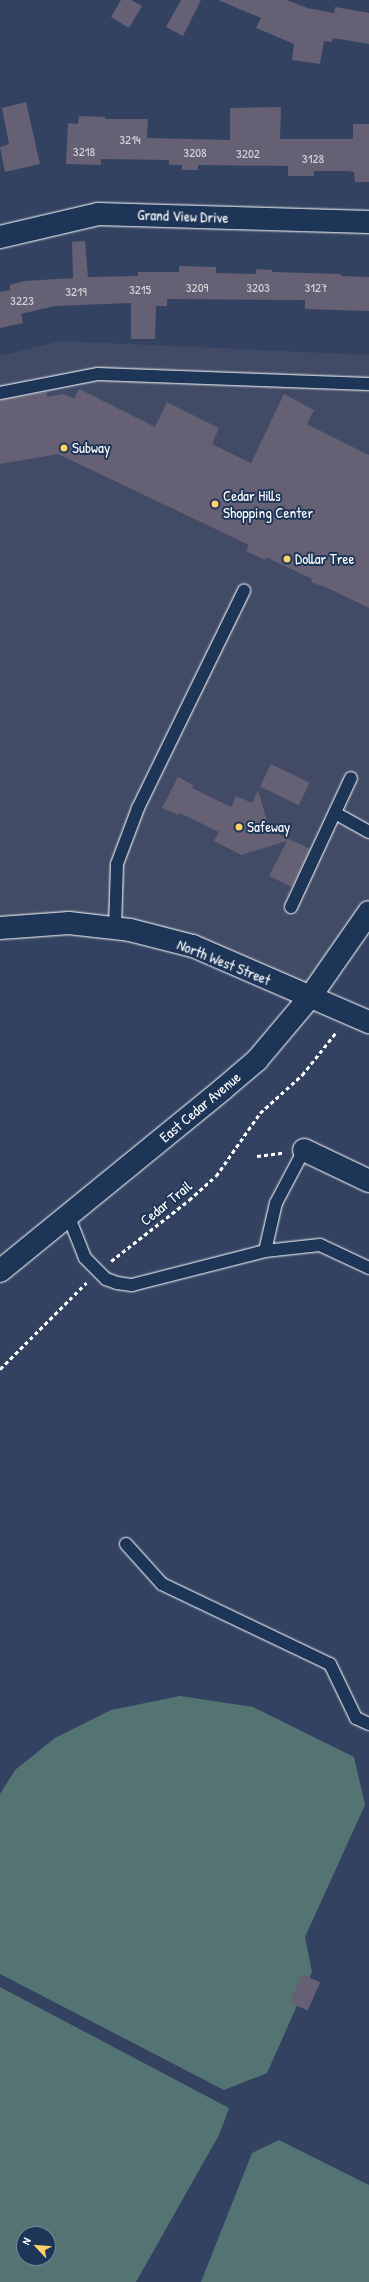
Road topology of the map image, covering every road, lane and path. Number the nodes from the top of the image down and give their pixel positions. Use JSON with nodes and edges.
{"nodes":[{"id":1,"x":369,"y":222,"type":"edge"},
{"id":2,"x":0,"y":237,"type":"edge"},
{"id":3,"x":369,"y":384,"type":"edge"},
{"id":4,"x":0,"y":393,"type":"edge"},
{"id":5,"x":244,"y":591,"type":"dead end"},
{"id":6,"x":351,"y":778,"type":"dead end"},
{"id":7,"x":335,"y":813,"type":"junction"},
{"id":8,"x":369,"y":832,"type":"edge"},
{"id":9,"x":291,"y":907,"type":"dead end"},
{"id":10,"x":369,"y":912,"type":"edge"},
{"id":11,"x":0,"y":928,"type":"edge"},
{"id":12,"x":115,"y":928,"type":"junction"},
{"id":13,"x":310,"y":997,"type":"junction"},
{"id":14,"x":369,"y":1022,"type":"edge"},
{"id":15,"x":329,"y":1039,"type":"dead end"},
{"id":16,"x":304,"y":1150,"type":"junction"},
{"id":17,"x":257,"y":1156,"type":"dead end"},
{"id":18,"x":369,"y":1181,"type":"edge"},
{"id":19,"x":68,"y":1215,"type":"junction"},
{"id":20,"x":265,"y":1251,"type":"junction"},
{"id":21,"x":369,"y":1268,"type":"edge"},
{"id":22,"x":0,"y":1271,"type":"edge"},
{"id":23,"x":97,"y":1272,"type":"junction"},
{"id":24,"x":0,"y":1369,"type":"edge"},
{"id":25,"x":126,"y":1544,"type":"dead end"},
{"id":26,"x":369,"y":1724,"type":"edge"}],
"edges":[{"from":1,"to":2,"type":"street","name":"Grand View Drive"},
{"from":3,"to":4,"type":"lane"},
{"from":5,"to":12,"type":"lane"},
{"from":6,"to":7,"type":"lane"},
{"from":7,"to":8,"type":"lane"},
{"from":7,"to":9,"type":"lane"},
{"from":10,"to":13,"type":"street","name":"East Cedar Avenue"},
{"from":11,"to":12,"type":"street","name":"North West Street"},
{"from":12,"to":13,"type":"street","name":"North West Street"},
{"from":13,"to":14,"type":"street","name":"North West Street"},
{"from":13,"to":19,"type":"street","name":"East Cedar Avenue"},
{"from":15,"to":23,"type":"path","name":"Cedar Trail"},
{"from":16,"to":17,"type":"path"},
{"from":16,"to":18,"type":"street"},
{"from":16,"to":20,"type":"lane"},
{"from":19,"to":22,"type":"street","name":"East Cedar Avenue"},
{"from":19,"to":23,"type":"lane"},
{"from":20,"to":21,"type":"lane"},
{"from":20,"to":23,"type":"lane"},
{"from":23,"to":24,"type":"path","name":"Cedar Trail"},
{"from":25,"to":26,"type":"lane"}]}
